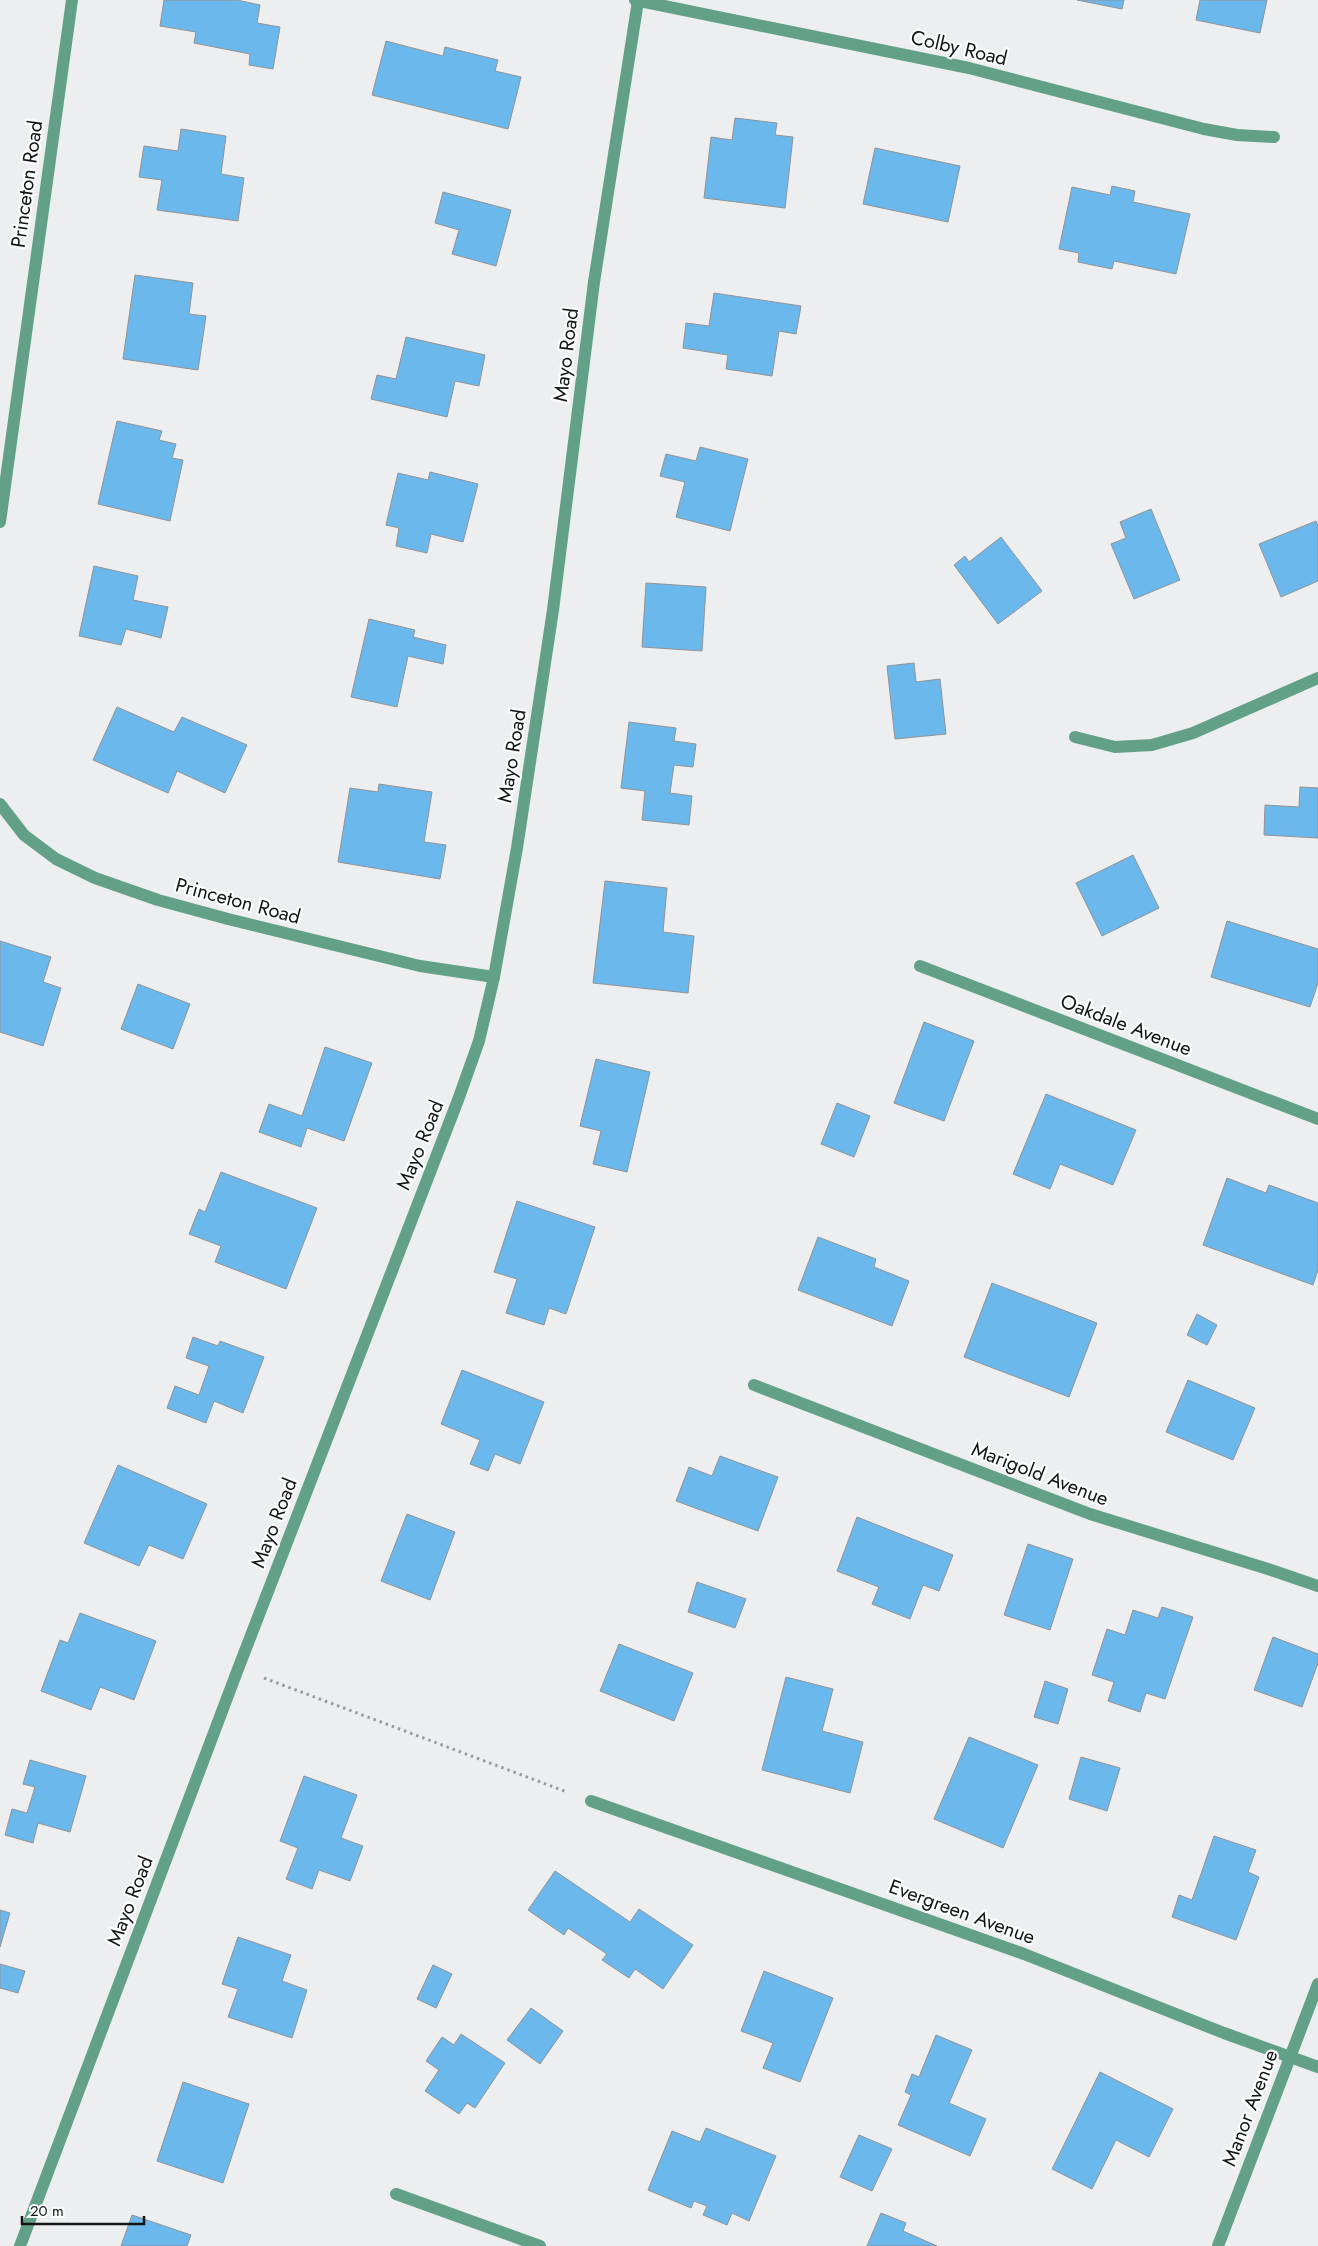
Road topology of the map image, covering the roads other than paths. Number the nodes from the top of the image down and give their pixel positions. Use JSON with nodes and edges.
{"nodes":[{"id":1,"x":72,"y":0,"type":"edge"},
{"id":2,"x":637,"y":0,"type":"edge"},
{"id":3,"x":1274,"y":137,"type":"dead end"},
{"id":4,"x":0,"y":522,"type":"edge"},
{"id":5,"x":1318,"y":678,"type":"edge"},
{"id":6,"x":1075,"y":737,"type":"dead end"},
{"id":7,"x":0,"y":804,"type":"edge"},
{"id":8,"x":920,"y":966,"type":"dead end"},
{"id":9,"x":494,"y":977,"type":"junction"},
{"id":10,"x":1318,"y":1119,"type":"edge"},
{"id":11,"x":754,"y":1384,"type":"dead end"},
{"id":12,"x":1318,"y":1586,"type":"edge"},
{"id":13,"x":591,"y":1801,"type":"road end"},
{"id":14,"x":1318,"y":1984,"type":"edge"},
{"id":15,"x":1290,"y":2057,"type":"junction"},
{"id":16,"x":1318,"y":2067,"type":"edge"},
{"id":17,"x":396,"y":2194,"type":"dead end"},
{"id":18,"x":20,"y":2246,"type":"edge"},
{"id":19,"x":540,"y":2246,"type":"edge"},
{"id":20,"x":1218,"y":2246,"type":"edge"}],
"edges":[{"from":1,"to":4,"type":"street","name":"Princeton Road"},
{"from":2,"to":3,"type":"street","name":"Colby Road"},
{"from":2,"to":9,"type":"street","name":"Mayo Road"},
{"from":5,"to":6,"type":"street"},
{"from":7,"to":9,"type":"street","name":"Princeton Road"},
{"from":8,"to":10,"type":"street","name":"Oakdale Avenue"},
{"from":9,"to":18,"type":"street","name":"Mayo Road"},
{"from":11,"to":12,"type":"street","name":"Marigold Avenue"},
{"from":13,"to":15,"type":"street","name":"Evergreen Avenue"},
{"from":14,"to":15,"type":"street","name":"Manor Avenue"},
{"from":15,"to":16,"type":"street","name":"Evergreen Avenue"},
{"from":15,"to":20,"type":"street","name":"Manor Avenue"},
{"from":17,"to":19,"type":"street"}]}
